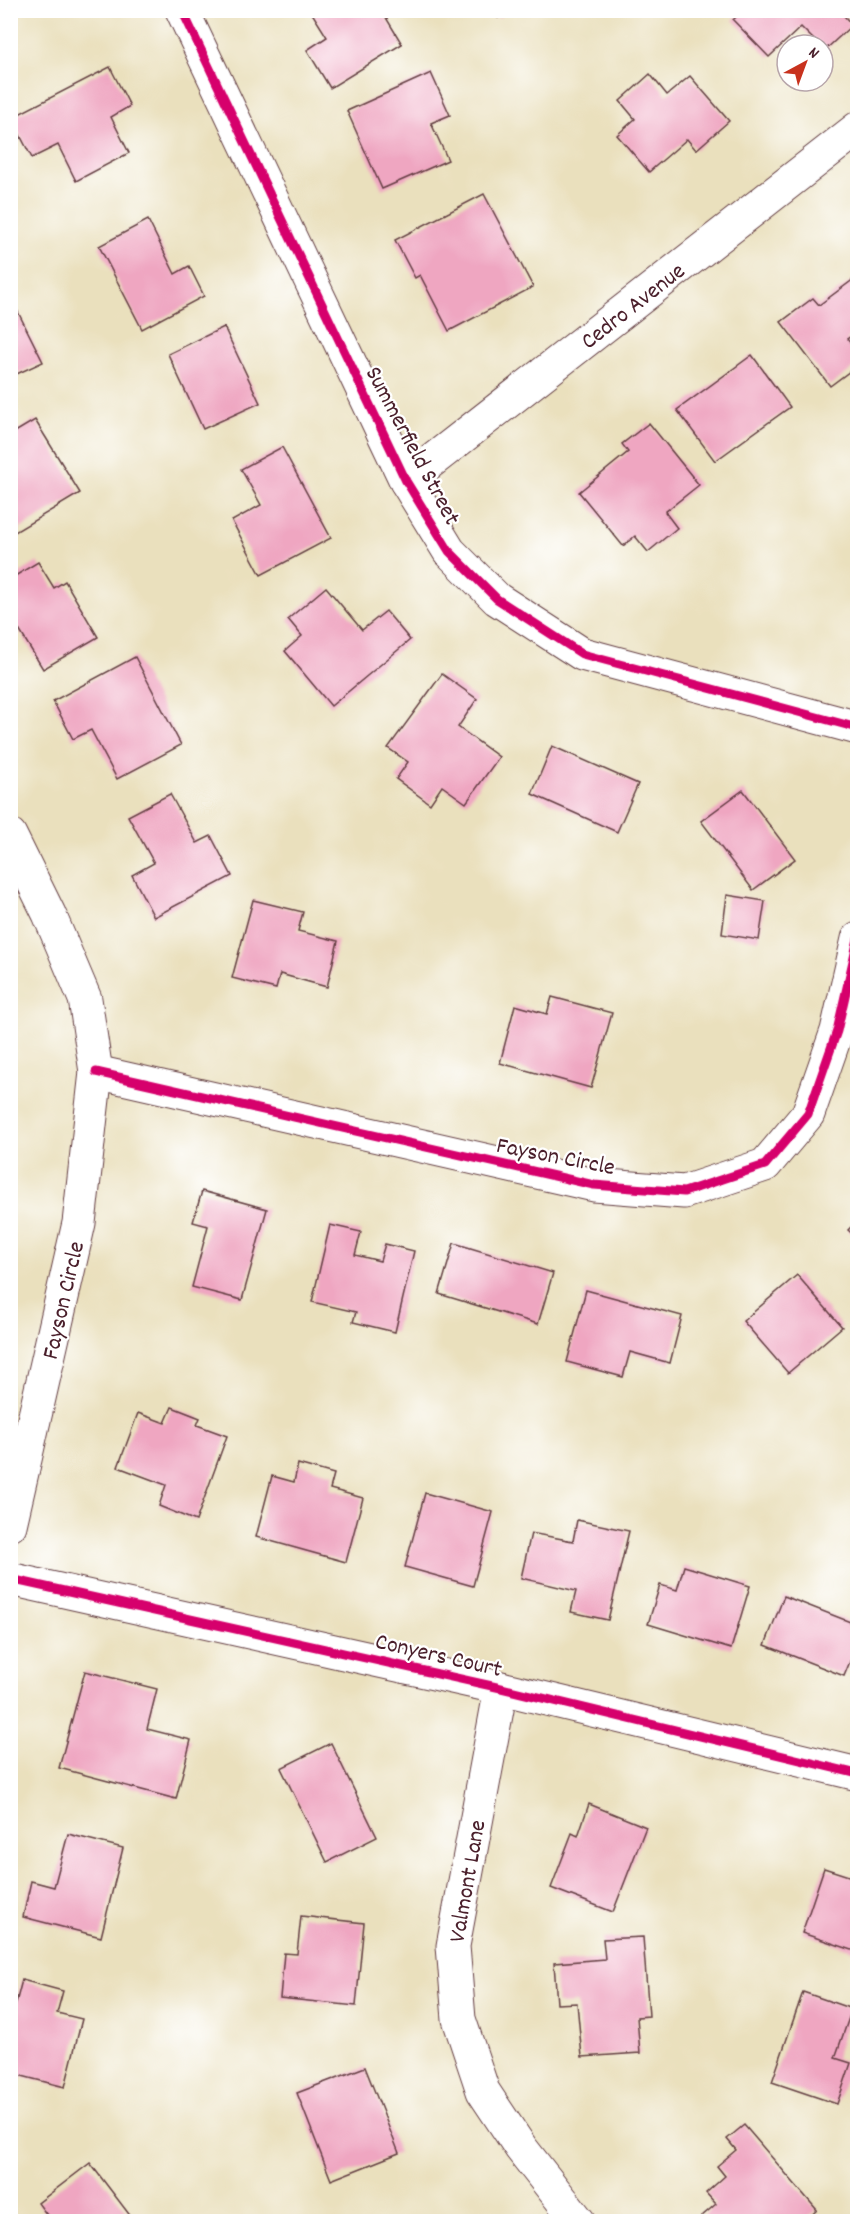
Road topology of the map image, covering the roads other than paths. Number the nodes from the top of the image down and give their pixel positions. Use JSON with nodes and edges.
{"nodes":[{"id":1,"x":182,"y":10,"type":"edge"},
{"id":2,"x":858,"y":128,"type":"edge"},
{"id":3,"x":406,"y":482,"type":"junction"},
{"id":4,"x":858,"y":728,"type":"edge"},
{"id":5,"x":10,"y":835,"type":"edge"},
{"id":6,"x":858,"y":939,"type":"edge"},
{"id":7,"x":96,"y":1072,"type":"junction"},
{"id":8,"x":10,"y":1525,"type":"edge"},
{"id":9,"x":10,"y":1580,"type":"edge"},
{"id":10,"x":501,"y":1688,"type":"junction"},
{"id":11,"x":858,"y":1774,"type":"edge"},
{"id":12,"x":579,"y":2222,"type":"edge"}],
"edges":[{"from":1,"to":3,"type":"street","name":"Summerfield Street"},
{"from":2,"to":3,"type":"street","name":"Cedro Avenue"},
{"from":3,"to":4,"type":"street","name":"Summerfield Street"},
{"from":5,"to":7,"type":"street","name":"Fayson Circle"},
{"from":6,"to":7,"type":"street","name":"Fayson Circle"},
{"from":7,"to":8,"type":"street","name":"Fayson Circle"},
{"from":9,"to":10,"type":"street","name":"Conyers Court"},
{"from":10,"to":11,"type":"street","name":"Conyers Court"},
{"from":10,"to":12,"type":"street","name":"Valmont Lane"}]}
